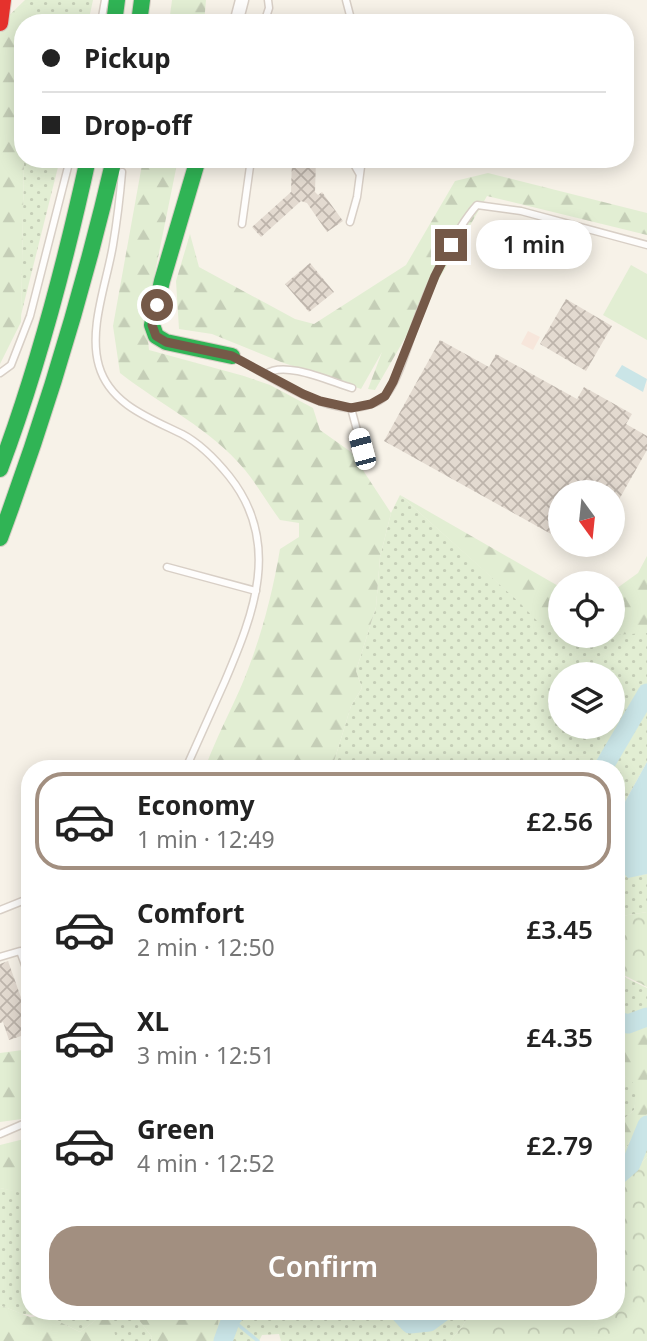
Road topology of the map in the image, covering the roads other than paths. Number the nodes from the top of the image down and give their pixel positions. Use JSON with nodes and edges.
{"nodes":[{"id":1,"x":4,"y":0,"type":"edge"},
{"id":2,"x":0,"y":23,"type":"edge"},
{"id":3,"x":68,"y":168,"type":"edge"},
{"id":4,"x":86,"y":168,"type":"edge"},
{"id":5,"x":112,"y":168,"type":"edge"},
{"id":6,"x":121,"y":168,"type":"edge"},
{"id":7,"x":195,"y":168,"type":"edge"},
{"id":8,"x":250,"y":168,"type":"edge"},
{"id":9,"x":356,"y":168,"type":"edge"},
{"id":10,"x":361,"y":168,"type":"edge"},
{"id":11,"x":360,"y":174,"type":"junction"},
{"id":12,"x":350,"y":222,"type":"dead end"},
{"id":13,"x":242,"y":224,"type":"dead end"},
{"id":14,"x":647,"y":245,"type":"edge"},
{"id":15,"x":232,"y":356,"type":"joint"},
{"id":16,"x":0,"y":373,"type":"edge"},
{"id":17,"x":266,"y":373,"type":"junction"},
{"id":18,"x":352,"y":388,"type":"dead end"},
{"id":19,"x":351,"y":408,"type":"junction"},
{"id":20,"x":362,"y":449,"type":"dead end"},
{"id":21,"x":0,"y":469,"type":"edge"},
{"id":22,"x":0,"y":538,"type":"edge"},
{"id":23,"x":167,"y":566,"type":"dead end"},
{"id":24,"x":256,"y":591,"type":"junction"},
{"id":25,"x":190,"y":760,"type":"edge"},
{"id":26,"x":21,"y":902,"type":"edge"},
{"id":27,"x":0,"y":910,"type":"edge"},
{"id":28,"x":21,"y":954,"type":"edge"},
{"id":29,"x":0,"y":957,"type":"edge"},
{"id":30,"x":21,"y":1125,"type":"edge"},
{"id":31,"x":0,"y":1134,"type":"edge"}],
"edges":[{"from":1,"to":2,"type":"main road"},
{"from":3,"to":16,"type":"lane"},
{"from":4,"to":21,"type":"main road"},
{"from":5,"to":22,"type":"main road"},
{"from":6,"to":24,"type":"lane"},
{"from":7,"to":15,"type":"main road"},
{"from":8,"to":13,"type":"lane"},
{"from":9,"to":11,"type":"lane"},
{"from":10,"to":11,"type":"lane"},
{"from":11,"to":12,"type":"lane"},
{"from":14,"to":19,"type":"lane"},
{"from":15,"to":17,"type":"lane"},
{"from":17,"to":18,"type":"lane"},
{"from":17,"to":19,"type":"lane"},
{"from":19,"to":20,"type":"lane"},
{"from":23,"to":24,"type":"lane"},
{"from":24,"to":25,"type":"lane"},
{"from":26,"to":27,"type":"lane"},
{"from":28,"to":29,"type":"lane"},
{"from":30,"to":31,"type":"lane"}]}
